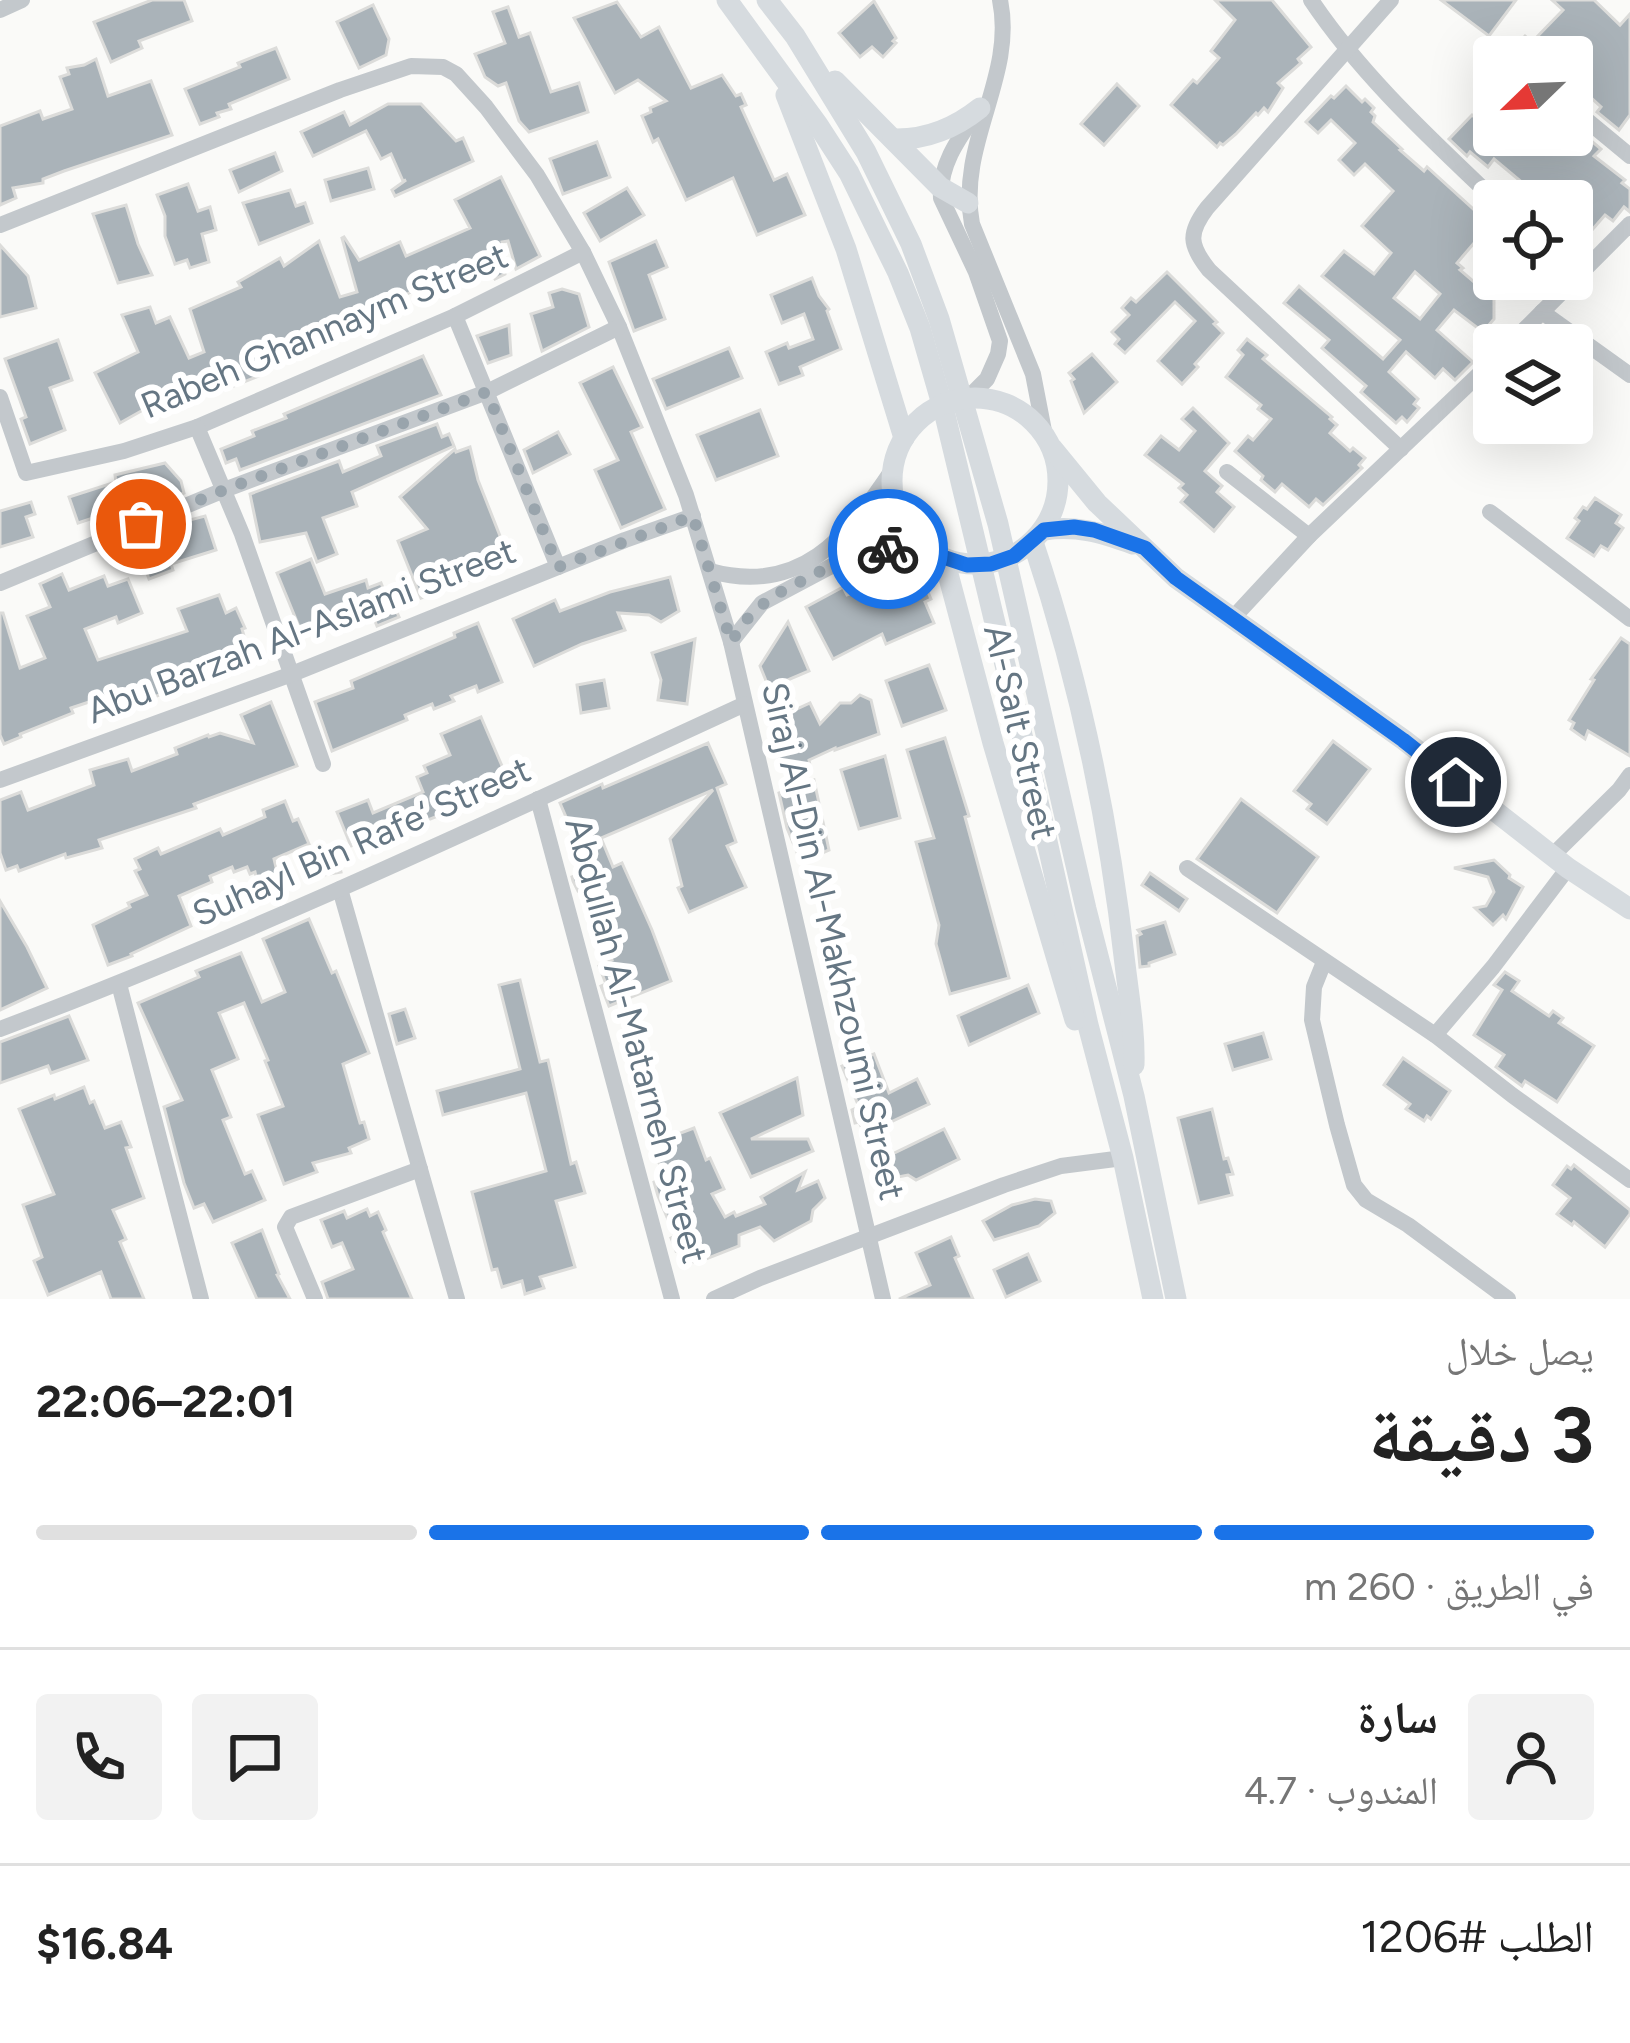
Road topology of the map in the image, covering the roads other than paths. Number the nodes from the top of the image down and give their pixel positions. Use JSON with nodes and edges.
{"nodes":[{"id":1,"x":22,"y":0,"type":"edge"},
{"id":2,"x":727,"y":0,"type":"edge"},
{"id":3,"x":767,"y":0,"type":"edge"},
{"id":4,"x":1000,"y":0,"type":"edge"},
{"id":5,"x":1311,"y":0,"type":"edge"},
{"id":6,"x":1391,"y":0,"type":"edge"},
{"id":7,"x":0,"y":10,"type":"edge"},
{"id":8,"x":795,"y":36,"type":"junction"},
{"id":9,"x":1345,"y":50,"type":"junction"},
{"id":10,"x":776,"y":66,"type":"junction"},
{"id":11,"x":984,"y":101,"type":"junction"},
{"id":12,"x":1593,"y":125,"type":"edge"},
{"id":13,"x":893,"y":139,"type":"junction"},
{"id":14,"x":1630,"y":156,"type":"edge"},
{"id":15,"x":1474,"y":180,"type":"edge"},
{"id":16,"x":940,"y":187,"type":"junction"},
{"id":17,"x":968,"y":203,"type":"junction"},
{"id":18,"x":1630,"y":224,"type":"edge"},
{"id":19,"x":0,"y":225,"type":"edge"},
{"id":20,"x":583,"y":252,"type":"junction"},
{"id":21,"x":1593,"y":258,"type":"edge"},
{"id":22,"x":1553,"y":300,"type":"edge"},
{"id":23,"x":1542,"y":312,"type":"junction"},
{"id":24,"x":455,"y":316,"type":"junction"},
{"id":25,"x":930,"y":323,"type":"junction"},
{"id":26,"x":1530,"y":324,"type":"edge"},
{"id":27,"x":619,"y":327,"type":"junction"},
{"id":28,"x":1630,"y":375,"type":"edge"},
{"id":29,"x":1473,"y":380,"type":"edge"},
{"id":30,"x":487,"y":392,"type":"junction"},
{"id":31,"x":0,"y":397,"type":"edge"},
{"id":32,"x":968,"y":398,"type":"junction"},
{"id":33,"x":197,"y":427,"type":"junction"},
{"id":34,"x":904,"y":438,"type":"junction"},
{"id":35,"x":1048,"y":442,"type":"junction"},
{"id":36,"x":1401,"y":449,"type":"junction"},
{"id":37,"x":892,"y":469,"type":"junction"},
{"id":38,"x":1227,"y":472,"type":"dead end"},
{"id":39,"x":224,"y":490,"type":"junction"},
{"id":40,"x":1490,"y":512,"type":"dead end"},
{"id":41,"x":693,"y":516,"type":"junction"},
{"id":42,"x":1038,"y":536,"type":"junction"},
{"id":43,"x":1309,"y":536,"type":"junction"},
{"id":44,"x":1145,"y":548,"type":"junction"},
{"id":45,"x":939,"y":556,"type":"junction"},
{"id":46,"x":558,"y":567,"type":"junction"},
{"id":47,"x":710,"y":571,"type":"junction"},
{"id":48,"x":805,"y":571,"type":"junction"},
{"id":49,"x":0,"y":583,"type":"edge"},
{"id":50,"x":1232,"y":619,"type":"junction"},
{"id":51,"x":1630,"y":619,"type":"edge"},
{"id":52,"x":731,"y":642,"type":"junction"},
{"id":53,"x":292,"y":674,"type":"junction"},
{"id":54,"x":745,"y":704,"type":"junction"},
{"id":55,"x":323,"y":764,"type":"dead end"},
{"id":56,"x":1630,"y":776,"type":"edge"},
{"id":57,"x":0,"y":780,"type":"edge"},
{"id":58,"x":538,"y":799,"type":"junction"},
{"id":59,"x":1560,"y":862,"type":"junction"},
{"id":60,"x":1186,"y":868,"type":"dead end"},
{"id":61,"x":340,"y":889,"type":"junction"},
{"id":62,"x":1630,"y":909,"type":"edge"},
{"id":63,"x":1324,"y":962,"type":"junction"},
{"id":64,"x":119,"y":984,"type":"junction"},
{"id":65,"x":0,"y":1029,"type":"edge"},
{"id":66,"x":1436,"y":1035,"type":"junction"},
{"id":67,"x":1101,"y":1076,"type":"junction"},
{"id":68,"x":1134,"y":1096,"type":"junction"},
{"id":69,"x":1123,"y":1158,"type":"junction"},
{"id":70,"x":420,"y":1169,"type":"junction"},
{"id":71,"x":1630,"y":1180,"type":"edge"},
{"id":72,"x":868,"y":1236,"type":"junction"},
{"id":73,"x":201,"y":1299,"type":"edge"},
{"id":74,"x":315,"y":1299,"type":"edge"},
{"id":75,"x":457,"y":1299,"type":"edge"},
{"id":76,"x":672,"y":1299,"type":"edge"},
{"id":77,"x":713,"y":1299,"type":"edge"},
{"id":78,"x":883,"y":1299,"type":"edge"},
{"id":79,"x":1153,"y":1299,"type":"edge"},
{"id":80,"x":1176,"y":1299,"type":"edge"},
{"id":81,"x":1508,"y":1299,"type":"edge"}],
"edges":[{"from":1,"to":7,"type":"street"},
{"from":2,"to":10,"type":"main road","name":"Al-Salt Street"},
{"from":3,"to":8,"type":"main road","name":"Al-Salt Street"},
{"from":4,"to":11,"type":"street"},
{"from":5,"to":9,"type":"street"},
{"from":6,"to":9,"type":"street"},
{"from":8,"to":13,"type":"main road"},
{"from":8,"to":25,"type":"main road","name":"Al-Salt Street"},
{"from":9,"to":15,"type":"street"},
{"from":9,"to":36,"type":"street"},
{"from":10,"to":25,"type":"main road","name":"Al-Salt Street"},
{"from":10,"to":34,"type":"main road"},
{"from":11,"to":13,"type":"main road"},
{"from":11,"to":16,"type":"street"},
{"from":11,"to":17,"type":"street"},
{"from":12,"to":14,"type":"street"},
{"from":13,"to":16,"type":"main road"},
{"from":16,"to":17,"type":"main road"},
{"from":16,"to":32,"type":"street"},
{"from":17,"to":35,"type":"street"},
{"from":18,"to":21,"type":"street"},
{"from":19,"to":20,"type":"street","name":"Siraj Al-Din Al-Makhzoumi Street"},
{"from":20,"to":24,"type":"street","name":"Rabeh Ghannaym Street"},
{"from":20,"to":27,"type":"street","name":"Siraj Al-Din Al-Makhzoumi Street"},
{"from":22,"to":23,"type":"street"},
{"from":23,"to":26,"type":"street"},
{"from":23,"to":28,"type":"street"},
{"from":24,"to":30,"type":"street"},
{"from":24,"to":33,"type":"street","name":"Rabeh Ghannaym Street"},
{"from":25,"to":67,"type":"main road","name":"Al-Salt Street"},
{"from":25,"to":68,"type":"main road","name":"Al-Salt Street"},
{"from":27,"to":30,"type":"street"},
{"from":27,"to":41,"type":"street","name":"Siraj Al-Din Al-Makhzoumi Street"},
{"from":29,"to":36,"type":"street"},
{"from":30,"to":39,"type":"street"},
{"from":30,"to":46,"type":"street"},
{"from":31,"to":33,"type":"street","name":"Rabeh Ghannaym Street"},
{"from":32,"to":34,"type":"main road"},
{"from":32,"to":35,"type":"main road"},
{"from":33,"to":39,"type":"street"},
{"from":34,"to":37,"type":"main road"},
{"from":35,"to":42,"type":"main road"},
{"from":35,"to":44,"type":"main road"},
{"from":36,"to":43,"type":"street"},
{"from":37,"to":45,"type":"main road"},
{"from":37,"to":48,"type":"street"},
{"from":38,"to":43,"type":"street"},
{"from":39,"to":49,"type":"street"},
{"from":39,"to":53,"type":"street"},
{"from":40,"to":51,"type":"street"},
{"from":41,"to":46,"type":"street","name":"Abu Barzah Al-Aslami Street"},
{"from":41,"to":47,"type":"street","name":"Siraj Al-Din Al-Makhzoumi Street"},
{"from":42,"to":44,"type":"main road"},
{"from":42,"to":45,"type":"main road"},
{"from":42,"to":68,"type":"main road"},
{"from":43,"to":50,"type":"street"},
{"from":44,"to":50,"type":"main road"},
{"from":45,"to":48,"type":"street"},
{"from":45,"to":67,"type":"main road"},
{"from":46,"to":53,"type":"street","name":"Abu Barzah Al-Aslami Street"},
{"from":47,"to":48,"type":"street"},
{"from":47,"to":52,"type":"street","name":"Siraj Al-Din Al-Makhzoumi Street"},
{"from":48,"to":52,"type":"street"},
{"from":50,"to":59,"type":"main road"},
{"from":52,"to":54,"type":"street","name":"Siraj Al-Din Al-Makhzoumi Street"},
{"from":53,"to":55,"type":"street"},
{"from":53,"to":57,"type":"street","name":"Abu Barzah Al-Aslami Street"},
{"from":54,"to":58,"type":"street","name":"Suhayl Bin Rafe‘ Street"},
{"from":54,"to":72,"type":"street","name":"Siraj Al-Din Al-Makhzoumi Street"},
{"from":56,"to":59,"type":"street"},
{"from":58,"to":61,"type":"street","name":"Suhayl Bin Rafe‘ Street"},
{"from":58,"to":76,"type":"street","name":"Abdullah Al-Matarneh Street"},
{"from":59,"to":62,"type":"main road"},
{"from":59,"to":66,"type":"street"},
{"from":60,"to":63,"type":"street"},
{"from":61,"to":64,"type":"street","name":"Suhayl Bin Rafe‘ Street"},
{"from":61,"to":70,"type":"street"},
{"from":63,"to":66,"type":"street"},
{"from":63,"to":81,"type":"street"},
{"from":64,"to":65,"type":"street","name":"Suhayl Bin Rafe‘ Street"},
{"from":64,"to":73,"type":"street"},
{"from":66,"to":71,"type":"street"},
{"from":67,"to":69,"type":"main road","name":"Al-Salt Street"},
{"from":68,"to":80,"type":"main road","name":"Al-Salt Street"},
{"from":69,"to":72,"type":"street"},
{"from":69,"to":79,"type":"main road","name":"Al-Salt Street"},
{"from":70,"to":74,"type":"street"},
{"from":70,"to":75,"type":"street"},
{"from":72,"to":77,"type":"street"},
{"from":72,"to":78,"type":"street","name":"Siraj Al-Din Al-Makhzoumi Street"}]}
